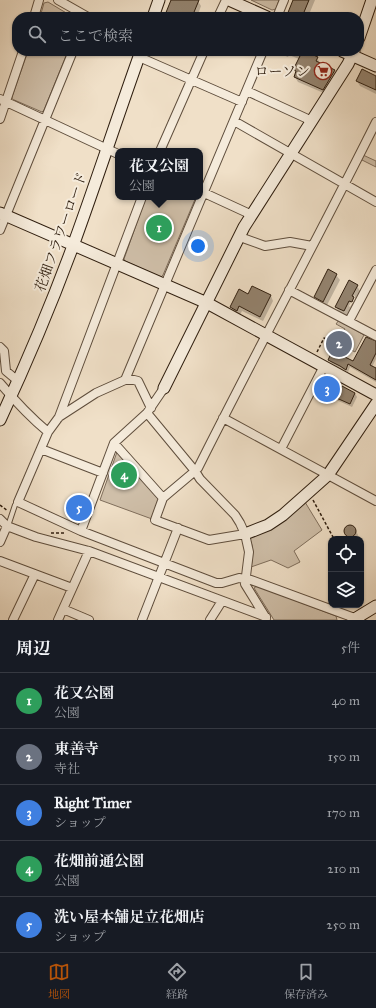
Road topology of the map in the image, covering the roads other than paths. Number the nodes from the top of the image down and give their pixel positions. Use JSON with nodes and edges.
{"nodes":[{"id":1,"x":39,"y":0,"type":"edge"},
{"id":2,"x":58,"y":0,"type":"edge"},
{"id":3,"x":159,"y":0,"type":"edge"},
{"id":4,"x":226,"y":0,"type":"edge"},
{"id":5,"x":229,"y":0,"type":"edge"},
{"id":6,"x":284,"y":0,"type":"edge"},
{"id":7,"x":372,"y":0,"type":"edge"},
{"id":8,"x":35,"y":12,"type":"edge"},
{"id":9,"x":78,"y":12,"type":"edge"},
{"id":10,"x":155,"y":12,"type":"edge"},
{"id":11,"x":220,"y":12,"type":"edge"},
{"id":12,"x":256,"y":12,"type":"edge"},
{"id":13,"x":279,"y":12,"type":"edge"},
{"id":14,"x":364,"y":23,"type":"edge"},
{"id":15,"x":21,"y":56,"type":"edge"},
{"id":16,"x":71,"y":56,"type":"edge"},
{"id":17,"x":139,"y":56,"type":"edge"},
{"id":18,"x":144,"y":56,"type":"edge"},
{"id":19,"x":202,"y":56,"type":"edge"},
{"id":20,"x":261,"y":56,"type":"edge"},
{"id":21,"x":348,"y":56,"type":"edge"},
{"id":22,"x":356,"y":56,"type":"edge"},
{"id":23,"x":376,"y":66,"type":"edge"},
{"id":24,"x":191,"y":80,"type":"junction"},
{"id":25,"x":247,"y":91,"type":"junction"},
{"id":26,"x":3,"y":101,"type":"edge"},
{"id":27,"x":242,"y":102,"type":"junction"},
{"id":28,"x":0,"y":119,"type":"edge"},
{"id":29,"x":45,"y":120,"type":"junction"},
{"id":30,"x":312,"y":121,"type":"junction"},
{"id":31,"x":234,"y":122,"type":"junction"},
{"id":32,"x":376,"y":122,"type":"edge"},
{"id":33,"x":107,"y":148,"type":"junction"},
{"id":34,"x":161,"y":148,"type":"edge"},
{"id":35,"x":115,"y":152,"type":"edge"},
{"id":36,"x":291,"y":154,"type":"junction"},
{"id":37,"x":345,"y":184,"type":"junction"},
{"id":38,"x":203,"y":189,"type":"edge"},
{"id":39,"x":203,"y":191,"type":"edge"},
{"id":40,"x":141,"y":200,"type":"edge"},
{"id":41,"x":198,"y":200,"type":"edge"},
{"id":42,"x":376,"y":202,"type":"edge"},
{"id":43,"x":3,"y":214,"type":"edge"},
{"id":44,"x":252,"y":215,"type":"junction"},
{"id":45,"x":0,"y":230,"type":"edge"},
{"id":46,"x":240,"y":237,"type":"junction"},
{"id":47,"x":74,"y":244,"type":"junction"},
{"id":48,"x":312,"y":246,"type":"junction"},
{"id":49,"x":117,"y":263,"type":"junction"},
{"id":50,"x":376,"y":270,"type":"edge"},
{"id":51,"x":165,"y":284,"type":"junction"},
{"id":52,"x":289,"y":290,"type":"junction"},
{"id":53,"x":207,"y":303,"type":"junction"},
{"id":54,"x":348,"y":321,"type":"junction"},
{"id":55,"x":265,"y":335,"type":"junction"},
{"id":56,"x":376,"y":336,"type":"edge"},
{"id":57,"x":1,"y":349,"type":"edge"},
{"id":58,"x":324,"y":366,"type":"junction"},
{"id":59,"x":125,"y":380,"type":"junction"},
{"id":60,"x":18,"y":381,"type":"junction"},
{"id":61,"x":0,"y":383,"type":"edge"},
{"id":62,"x":164,"y":388,"type":"joint"},
{"id":63,"x":376,"y":395,"type":"edge"},
{"id":64,"x":11,"y":396,"type":"junction"},
{"id":65,"x":376,"y":404,"type":"edge"},
{"id":66,"x":149,"y":410,"type":"junction"},
{"id":67,"x":59,"y":417,"type":"junction"},
{"id":68,"x":223,"y":418,"type":"junction"},
{"id":69,"x":0,"y":420,"type":"edge"},
{"id":70,"x":48,"y":432,"type":"junction"},
{"id":71,"x":114,"y":443,"type":"junction"},
{"id":72,"x":41,"y":449,"type":"junction"},
{"id":73,"x":281,"y":449,"type":"junction"},
{"id":74,"x":195,"y":471,"type":"junction"},
{"id":75,"x":103,"y":472,"type":"junction"},
{"id":76,"x":328,"y":475,"type":"junction"},
{"id":77,"x":163,"y":498,"type":"junction"},
{"id":78,"x":376,"y":501,"type":"edge"},
{"id":79,"x":18,"y":502,"type":"junction"},
{"id":80,"x":0,"y":519,"type":"edge"},
{"id":81,"x":7,"y":526,"type":"junction"},
{"id":82,"x":178,"y":528,"type":"junction"},
{"id":83,"x":82,"y":531,"type":"junction"},
{"id":84,"x":245,"y":534,"type":"junction"},
{"id":85,"x":0,"y":542,"type":"edge"},
{"id":86,"x":89,"y":551,"type":"junction"},
{"id":87,"x":0,"y":561,"type":"edge"},
{"id":88,"x":164,"y":562,"type":"junction"},
{"id":89,"x":35,"y":574,"type":"junction"},
{"id":90,"x":158,"y":577,"type":"junction"},
{"id":91,"x":246,"y":579,"type":"junction"},
{"id":92,"x":72,"y":588,"type":"junction"},
{"id":93,"x":222,"y":601,"type":"junction"},
{"id":94,"x":376,"y":606,"type":"edge"},
{"id":95,"x":62,"y":609,"type":"junction"},
{"id":96,"x":267,"y":618,"type":"edge"},
{"id":97,"x":357,"y":619,"type":"edge"},
{"id":98,"x":14,"y":620,"type":"edge"},
{"id":99,"x":58,"y":620,"type":"edge"},
{"id":100,"x":89,"y":620,"type":"edge"},
{"id":101,"x":142,"y":620,"type":"edge"},
{"id":102,"x":210,"y":620,"type":"edge"}],
"edges":[{"from":1,"to":8,"type":"street"},
{"from":2,"to":9,"type":"street"},
{"from":3,"to":10,"type":"street"},
{"from":4,"to":11,"type":"street"},
{"from":5,"to":12,"type":"street"},
{"from":6,"to":13,"type":"street"},
{"from":7,"to":14,"type":"street"},
{"from":15,"to":26,"type":"street"},
{"from":16,"to":29,"type":"street"},
{"from":17,"to":33,"type":"street","name":"花畑フラワーロード"},
{"from":18,"to":24,"type":"street"},
{"from":19,"to":24,"type":"street"},
{"from":20,"to":25,"type":"street"},
{"from":21,"to":30,"type":"street"},
{"from":22,"to":23,"type":"street"},
{"from":24,"to":27,"type":"street"},
{"from":24,"to":34,"type":"street"},
{"from":25,"to":27,"type":"street"},
{"from":25,"to":30,"type":"street"},
{"from":26,"to":28,"type":"street"},
{"from":26,"to":29,"type":"street"},
{"from":27,"to":31,"type":"street"},
{"from":29,"to":33,"type":"street"},
{"from":29,"to":43,"type":"street"},
{"from":30,"to":36,"type":"street"},
{"from":31,"to":36,"type":"street"},
{"from":31,"to":38,"type":"street"},
{"from":32,"to":37,"type":"street"},
{"from":33,"to":35,"type":"street"},
{"from":33,"to":47,"type":"street","name":"花畑フラワーロード"},
{"from":36,"to":37,"type":"street"},
{"from":36,"to":44,"type":"street"},
{"from":37,"to":42,"type":"street"},
{"from":37,"to":48,"type":"street"},
{"from":39,"to":44,"type":"street"},
{"from":40,"to":49,"type":"street"},
{"from":41,"to":51,"type":"street"},
{"from":43,"to":45,"type":"street"},
{"from":43,"to":47,"type":"street"},
{"from":44,"to":46,"type":"street"},
{"from":46,"to":48,"type":"street"},
{"from":46,"to":53,"type":"street"},
{"from":47,"to":49,"type":"street"},
{"from":47,"to":60,"type":"street","name":"花畑フラワーロード"},
{"from":48,"to":52,"type":"street"},
{"from":49,"to":51,"type":"street"},
{"from":49,"to":67,"type":"street"},
{"from":50,"to":54,"type":"street"},
{"from":51,"to":53,"type":"street"},
{"from":51,"to":59,"type":"street"},
{"from":52,"to":54,"type":"street"},
{"from":52,"to":55,"type":"street"},
{"from":53,"to":55,"type":"street"},
{"from":53,"to":62,"type":"street"},
{"from":54,"to":56,"type":"street"},
{"from":55,"to":58,"type":"street"},
{"from":55,"to":68,"type":"street"},
{"from":57,"to":60,"type":"street"},
{"from":58,"to":63,"type":"street"},
{"from":58,"to":73,"type":"street"},
{"from":59,"to":66,"type":"street"},
{"from":59,"to":67,"type":"street"},
{"from":60,"to":64,"type":"street","name":"花畑フラワーロード"},
{"from":61,"to":64,"type":"street"},
{"from":62,"to":66,"type":"street"},
{"from":64,"to":69,"type":"street","name":"花畑フラワーロード"},
{"from":64,"to":70,"type":"street"},
{"from":65,"to":76,"type":"street"},
{"from":66,"to":71,"type":"street"},
{"from":66,"to":74,"type":"street"},
{"from":67,"to":70,"type":"street"},
{"from":68,"to":73,"type":"street"},
{"from":68,"to":74,"type":"street"},
{"from":70,"to":72,"type":"street"},
{"from":71,"to":75,"type":"street"},
{"from":71,"to":77,"type":"street"},
{"from":72,"to":75,"type":"street"},
{"from":72,"to":79,"type":"street"},
{"from":73,"to":76,"type":"street"},
{"from":74,"to":77,"type":"street"},
{"from":74,"to":84,"type":"street"},
{"from":75,"to":83,"type":"street"},
{"from":76,"to":78,"type":"street"},
{"from":76,"to":84,"type":"street"},
{"from":77,"to":82,"type":"street"},
{"from":79,"to":81,"type":"lane"},
{"from":79,"to":83,"type":"street"},
{"from":80,"to":81,"type":"street"},
{"from":81,"to":85,"type":"street"},
{"from":81,"to":86,"type":"street"},
{"from":82,"to":84,"type":"street"},
{"from":82,"to":88,"type":"street"},
{"from":83,"to":88,"type":"street"},
{"from":84,"to":91,"type":"street"},
{"from":86,"to":90,"type":"street"},
{"from":86,"to":92,"type":"street"},
{"from":87,"to":89,"type":"street"},
{"from":88,"to":90,"type":"street"},
{"from":88,"to":91,"type":"street"},
{"from":89,"to":92,"type":"street"},
{"from":89,"to":98,"type":"street"},
{"from":90,"to":93,"type":"street"},
{"from":90,"to":101,"type":"street"},
{"from":91,"to":96,"type":"street"},
{"from":91,"to":97,"type":"street"},
{"from":92,"to":95,"type":"street"},
{"from":93,"to":96,"type":"street"},
{"from":93,"to":102,"type":"street"},
{"from":94,"to":97,"type":"street"},
{"from":95,"to":99,"type":"street"},
{"from":95,"to":100,"type":"street"}]}
